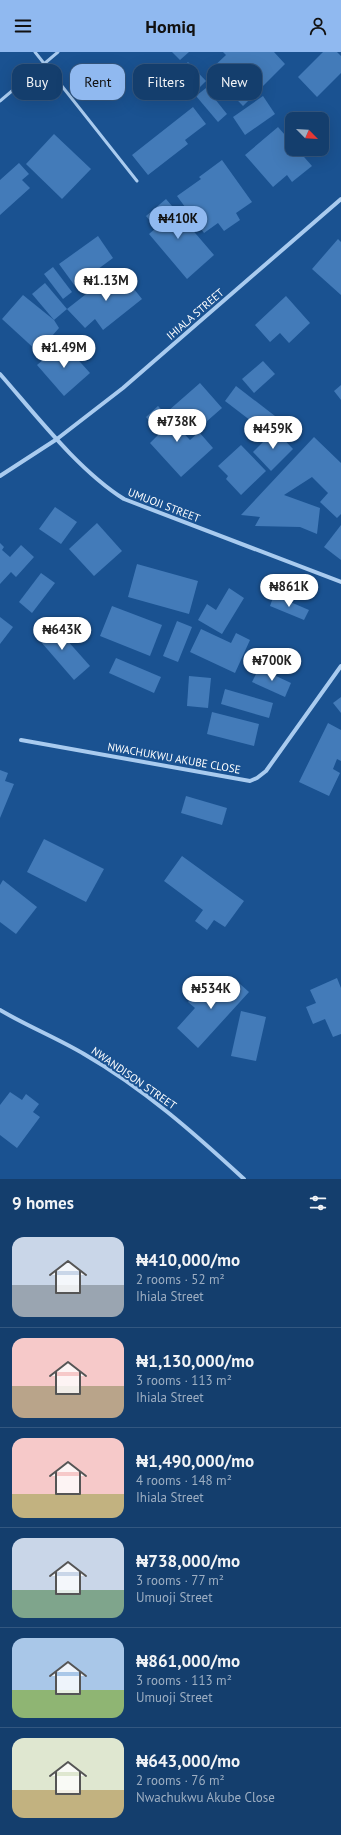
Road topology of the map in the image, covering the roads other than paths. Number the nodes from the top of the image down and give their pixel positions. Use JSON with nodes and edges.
{"nodes":[{"id":1,"x":35,"y":52,"type":"edge"},
{"id":2,"x":58,"y":52,"type":"edge"},
{"id":3,"x":45,"y":64,"type":"joint"},
{"id":4,"x":62,"y":85,"type":"edge"},
{"id":5,"x":12,"y":90,"type":"edge"},
{"id":6,"x":0,"y":100,"type":"edge"},
{"id":7,"x":138,"y":181,"type":"dead end"},
{"id":8,"x":341,"y":199,"type":"edge"},
{"id":9,"x":0,"y":374,"type":"edge"},
{"id":10,"x":57,"y":439,"type":"junction"},
{"id":11,"x":0,"y":476,"type":"edge"},
{"id":12,"x":341,"y":582,"type":"edge"},
{"id":13,"x":341,"y":666,"type":"edge"},
{"id":14,"x":21,"y":740,"type":"dead end"},
{"id":15,"x":0,"y":1011,"type":"edge"},
{"id":16,"x":244,"y":1179,"type":"edge"}],
"edges":[{"from":1,"to":3,"type":"lane"},
{"from":2,"to":3,"type":"lane"},
{"from":4,"to":7,"type":"lane"},
{"from":5,"to":6,"type":"lane"},
{"from":8,"to":10,"type":"street","name":"IHIALA STREET"},
{"from":9,"to":10,"type":"street","name":"UMUOJI STREET"},
{"from":10,"to":11,"type":"street","name":"IHIALA STREET"},
{"from":10,"to":12,"type":"street","name":"UMUOJI STREET"},
{"from":13,"to":14,"type":"street","name":"NWACHUKWU AKUBE CLOSE"},
{"from":15,"to":16,"type":"street","name":"NWANDISON STREET"}]}
